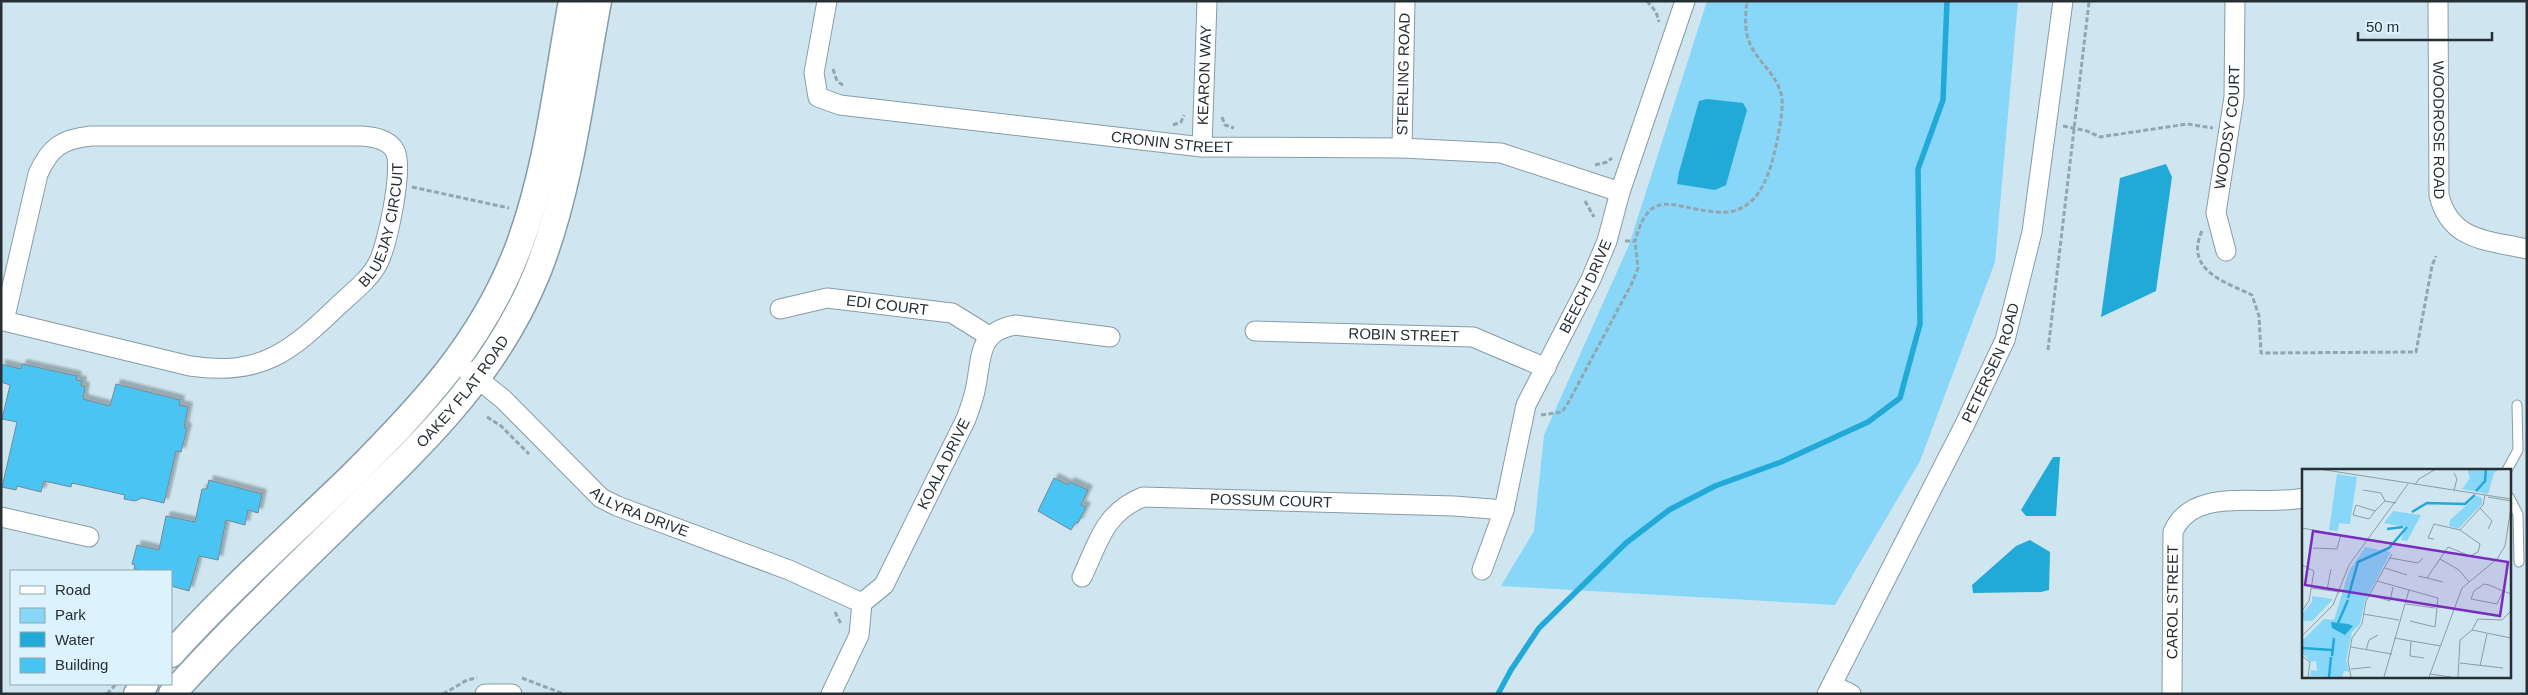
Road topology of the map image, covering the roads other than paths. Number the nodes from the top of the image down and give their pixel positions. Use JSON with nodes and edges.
{"nodes":[{"id":1,"x":572,"y":1,"type":"edge"},
{"id":2,"x":598,"y":1,"type":"edge"},
{"id":3,"x":827,"y":1,"type":"edge"},
{"id":4,"x":1207,"y":1,"type":"edge"},
{"id":5,"x":1405,"y":1,"type":"edge"},
{"id":6,"x":1684,"y":1,"type":"edge"},
{"id":7,"x":2063,"y":1,"type":"edge"},
{"id":8,"x":2235,"y":1,"type":"edge"},
{"id":9,"x":2438,"y":1,"type":"edge"},
{"id":10,"x":1202,"y":147,"type":"junction"},
{"id":11,"x":1402,"y":148,"type":"junction"},
{"id":12,"x":1620,"y":192,"type":"junction"},
{"id":13,"x":2527,"y":248,"type":"edge"},
{"id":14,"x":2226,"y":251,"type":"dead end"},
{"id":15,"x":780,"y":309,"type":"dead end"},
{"id":16,"x":3,"y":320,"type":"edge"},
{"id":17,"x":1255,"y":331,"type":"dead end"},
{"id":18,"x":989,"y":336,"type":"junction"},
{"id":19,"x":1110,"y":337,"type":"dead end"},
{"id":20,"x":456,"y":362,"type":"junction"},
{"id":21,"x":1546,"y":368,"type":"junction"},
{"id":22,"x":478,"y":378,"type":"junction"},
{"id":23,"x":2517,"y":405,"type":"dead end"},
{"id":24,"x":2508,"y":469,"type":"edge"},
{"id":25,"x":2302,"y":498,"type":"edge"},
{"id":26,"x":2510,"y":499,"type":"edge"},
{"id":27,"x":1504,"y":510,"type":"junction"},
{"id":28,"x":1,"y":517,"type":"edge"},
{"id":29,"x":89,"y":537,"type":"dead end"},
{"id":30,"x":2519,"y":562,"type":"dead end"},
{"id":31,"x":1482,"y":570,"type":"dead end"},
{"id":32,"x":1082,"y":577,"type":"dead end"},
{"id":33,"x":862,"y":603,"type":"junction"},
{"id":34,"x":172,"y":653,"type":"edge"},
{"id":35,"x":1829,"y":689,"type":"edge"},
{"id":36,"x":172,"y":694,"type":"edge"},
{"id":37,"x":485,"y":694,"type":"edge"},
{"id":38,"x":512,"y":694,"type":"edge"},
{"id":39,"x":831,"y":694,"type":"edge"},
{"id":40,"x":1850,"y":694,"type":"edge"},
{"id":41,"x":2172,"y":694,"type":"edge"}],
"edges":[{"from":1,"to":20,"type":"main road","name":"OAKEY FLAT ROAD"},
{"from":2,"to":22,"type":"main road","name":"OAKEY FLAT ROAD"},
{"from":3,"to":10,"type":"street","name":"CRONIN STREET"},
{"from":4,"to":10,"type":"street","name":"KEARON WAY"},
{"from":5,"to":11,"type":"street","name":"STERLING ROAD"},
{"from":6,"to":12,"type":"street","name":"BEECH DRIVE"},
{"from":7,"to":35,"type":"street","name":"PETERSEN ROAD"},
{"from":8,"to":14,"type":"street","name":"WOODSY COURT"},
{"from":9,"to":13,"type":"street","name":"WOODROSE ROAD"},
{"from":10,"to":11,"type":"street","name":"CRONIN STREET"},
{"from":11,"to":12,"type":"street","name":"CRONIN STREET"},
{"from":12,"to":21,"type":"street","name":"BEECH DRIVE"},
{"from":15,"to":18,"type":"street","name":"EDI COURT"},
{"from":16,"to":16,"type":"street","name":"BLUEJAY CIRCUIT"},
{"from":17,"to":21,"type":"street","name":"ROBIN STREET"},
{"from":18,"to":19,"type":"street"},
{"from":18,"to":33,"type":"street","name":"KOALA DRIVE"},
{"from":20,"to":22,"type":"street","name":"ALLYRA DRIVE"},
{"from":20,"to":34,"type":"main road","name":"OAKEY FLAT ROAD"},
{"from":21,"to":27,"type":"street","name":"BEECH DRIVE"},
{"from":22,"to":33,"type":"street","name":"ALLYRA DRIVE"},
{"from":22,"to":36,"type":"main road","name":"OAKEY FLAT ROAD"},
{"from":23,"to":24,"type":"lane"},
{"from":25,"to":41,"type":"street","name":"CAROL STREET"},
{"from":26,"to":30,"type":"lane"},
{"from":27,"to":31,"type":"street","name":"BEECH DRIVE"},
{"from":27,"to":32,"type":"street","name":"POSSUM COURT"},
{"from":28,"to":29,"type":"street"},
{"from":33,"to":39,"type":"street"},
{"from":35,"to":40,"type":"street"},
{"from":37,"to":38,"type":"street"}]}
